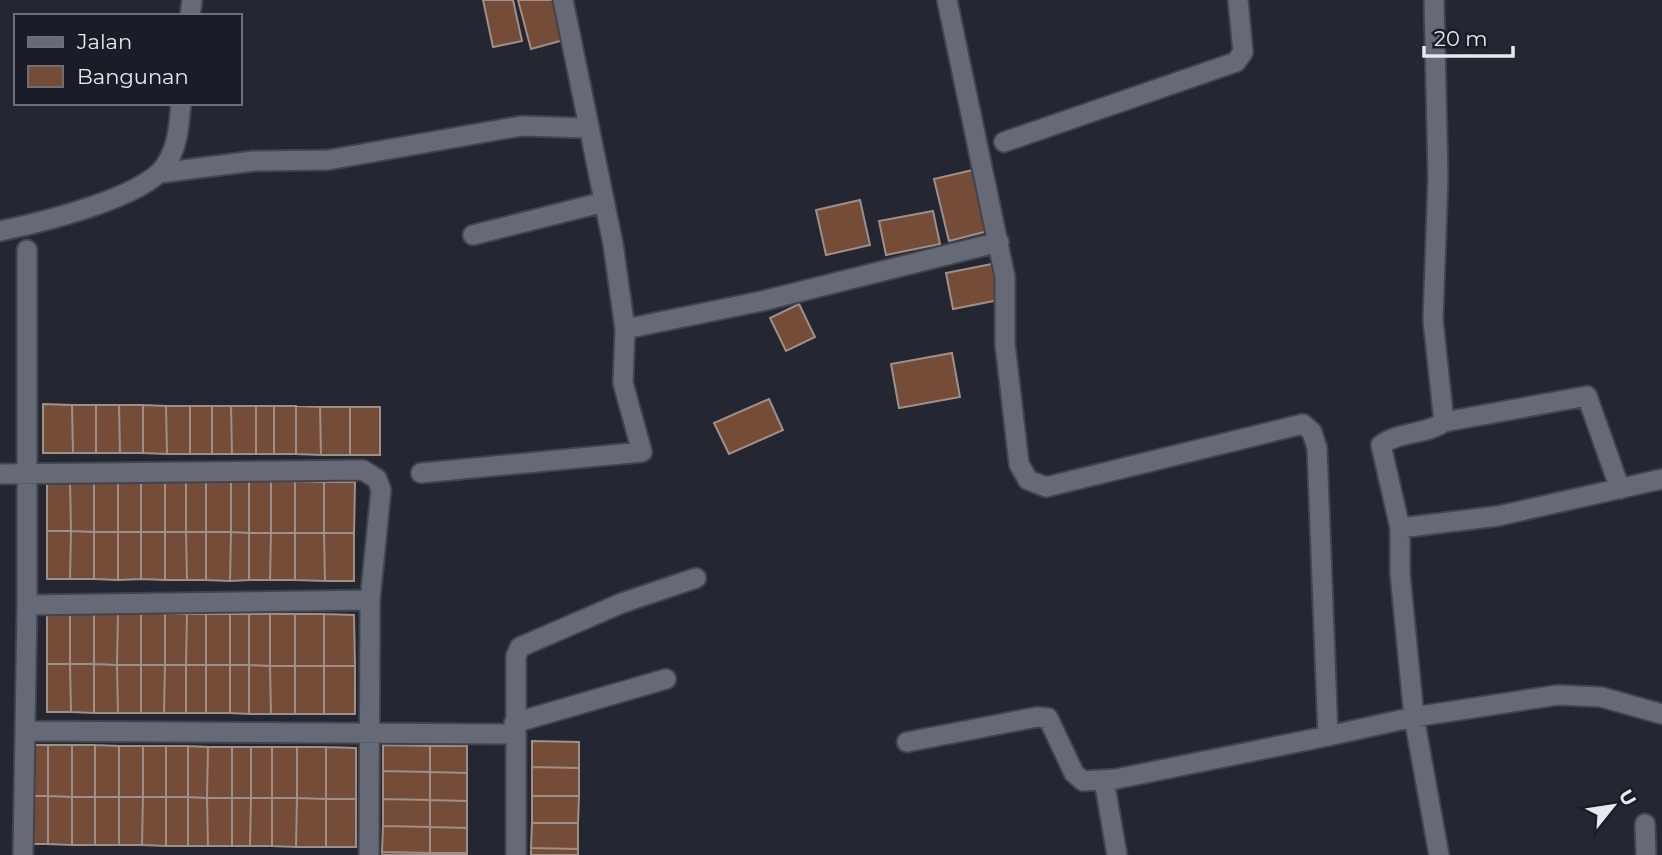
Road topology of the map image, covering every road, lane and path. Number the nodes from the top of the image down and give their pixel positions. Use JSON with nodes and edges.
{"nodes":[{"id":1,"x":563,"y":0,"type":"edge"},
{"id":2,"x":947,"y":0,"type":"edge"},
{"id":3,"x":1238,"y":0,"type":"edge"},
{"id":4,"x":1434,"y":0,"type":"edge"},
{"id":5,"x":181,"y":105,"type":"edge"},
{"id":6,"x":588,"y":128,"type":"junction"},
{"id":7,"x":1004,"y":142,"type":"dead end"},
{"id":8,"x":160,"y":173,"type":"junction"},
{"id":9,"x":604,"y":202,"type":"junction"},
{"id":10,"x":0,"y":231,"type":"edge"},
{"id":11,"x":473,"y":235,"type":"dead end"},
{"id":12,"x":999,"y":242,"type":"junction"},
{"id":13,"x":27,"y":250,"type":"dead end"},
{"id":14,"x":625,"y":329,"type":"junction"},
{"id":15,"x":1444,"y":422,"type":"junction"},
{"id":16,"x":421,"y":472,"type":"dead end"},
{"id":17,"x":27,"y":473,"type":"junction"},
{"id":18,"x":0,"y":474,"type":"edge"},
{"id":19,"x":1662,"y":479,"type":"edge"},
{"id":20,"x":1620,"y":489,"type":"junction"},
{"id":21,"x":1400,"y":528,"type":"junction"},
{"id":22,"x":696,"y":578,"type":"dead end"},
{"id":23,"x":370,"y":600,"type":"junction"},
{"id":24,"x":27,"y":605,"type":"junction"},
{"id":25,"x":666,"y":679,"type":"dead end"},
{"id":26,"x":1662,"y":714,"type":"edge"},
{"id":27,"x":1414,"y":717,"type":"junction"},
{"id":28,"x":514,"y":729,"type":"junction"},
{"id":29,"x":25,"y":731,"type":"junction"},
{"id":30,"x":369,"y":733,"type":"junction"},
{"id":31,"x":1328,"y":736,"type":"junction"},
{"id":32,"x":907,"y":743,"type":"dead end"},
{"id":33,"x":1104,"y":780,"type":"junction"},
{"id":34,"x":1645,"y":824,"type":"dead end"},
{"id":35,"x":23,"y":855,"type":"edge"},
{"id":36,"x":369,"y":855,"type":"edge"},
{"id":37,"x":516,"y":855,"type":"edge"},
{"id":38,"x":1117,"y":855,"type":"edge"},
{"id":39,"x":1439,"y":855,"type":"edge"},
{"id":40,"x":1646,"y":855,"type":"edge"}],
"edges":[{"from":1,"to":6,"type":"street"},
{"from":2,"to":12,"type":"street"},
{"from":3,"to":7,"type":"street"},
{"from":4,"to":15,"type":"street"},
{"from":5,"to":8,"type":"street"},
{"from":6,"to":8,"type":"street"},
{"from":6,"to":9,"type":"street"},
{"from":8,"to":10,"type":"street"},
{"from":9,"to":11,"type":"street"},
{"from":9,"to":14,"type":"street"},
{"from":12,"to":14,"type":"street"},
{"from":12,"to":31,"type":"street"},
{"from":13,"to":17,"type":"street"},
{"from":14,"to":16,"type":"street"},
{"from":15,"to":20,"type":"street"},
{"from":15,"to":21,"type":"street"},
{"from":17,"to":18,"type":"street"},
{"from":17,"to":23,"type":"street"},
{"from":17,"to":24,"type":"street"},
{"from":19,"to":20,"type":"street"},
{"from":20,"to":21,"type":"street"},
{"from":21,"to":27,"type":"street"},
{"from":22,"to":28,"type":"street"},
{"from":23,"to":24,"type":"street"},
{"from":23,"to":30,"type":"street"},
{"from":24,"to":29,"type":"street"},
{"from":25,"to":28,"type":"street"},
{"from":26,"to":27,"type":"street"},
{"from":27,"to":31,"type":"street"},
{"from":27,"to":39,"type":"street"},
{"from":28,"to":30,"type":"street"},
{"from":28,"to":37,"type":"street"},
{"from":29,"to":30,"type":"street"},
{"from":29,"to":35,"type":"street"},
{"from":30,"to":36,"type":"street"},
{"from":31,"to":33,"type":"street"},
{"from":32,"to":33,"type":"street"},
{"from":33,"to":38,"type":"street"},
{"from":34,"to":40,"type":"street"}]}
